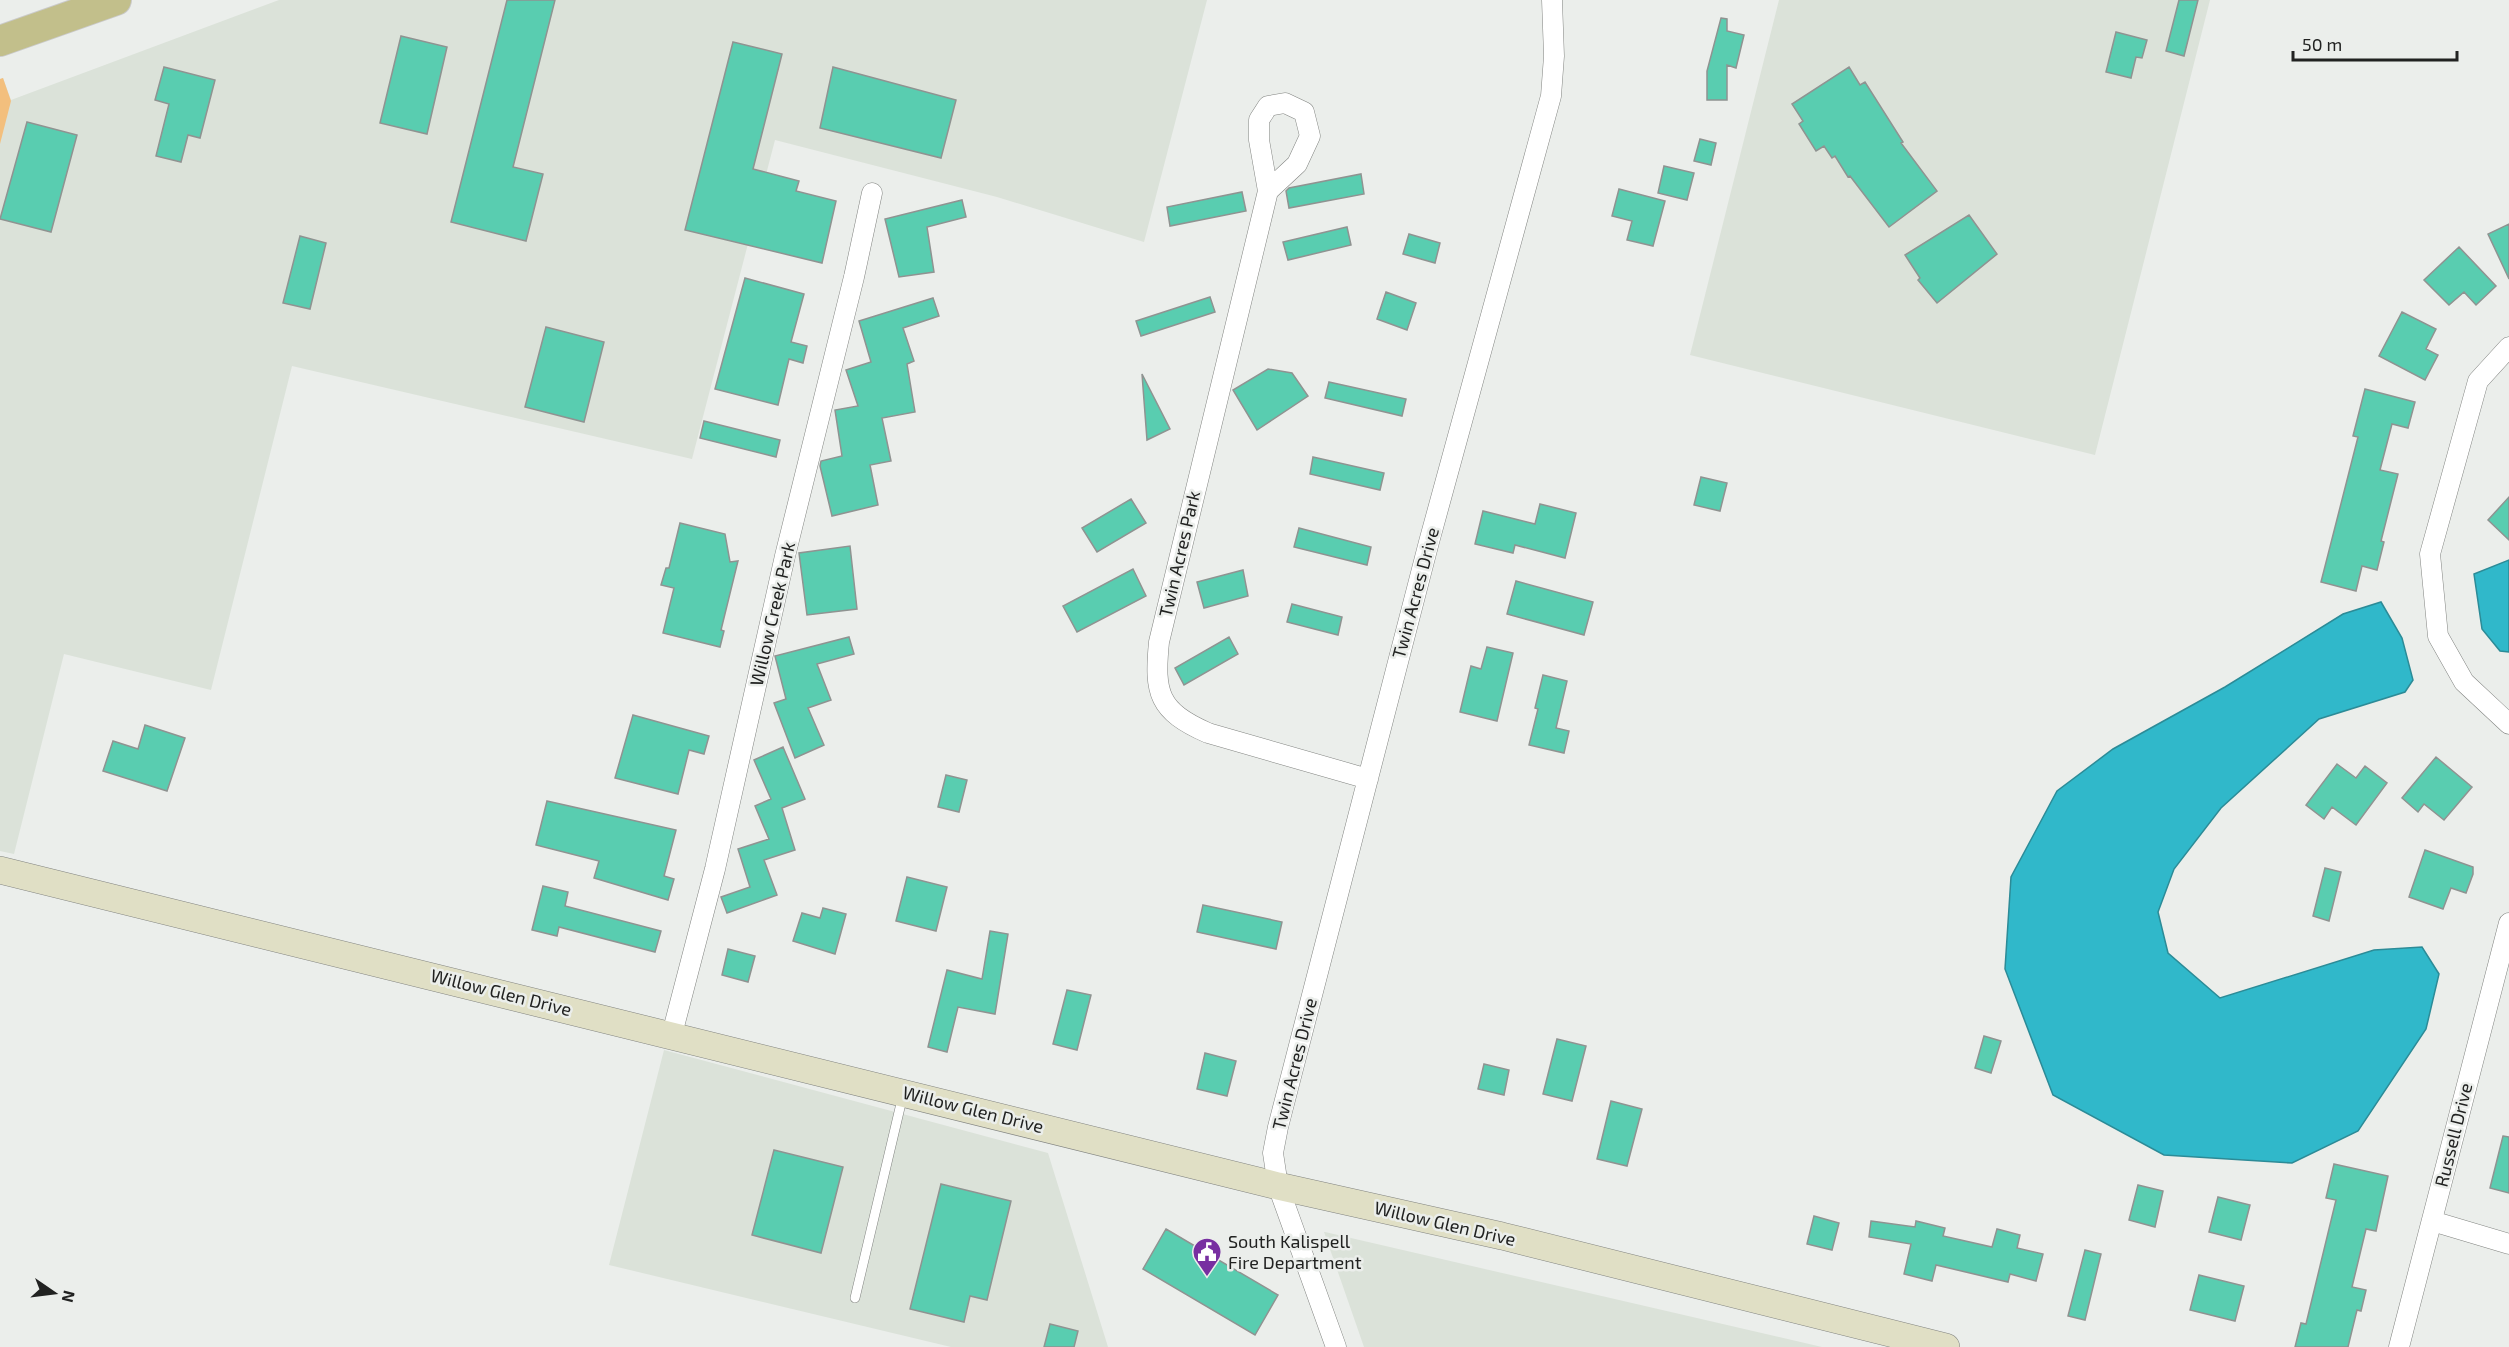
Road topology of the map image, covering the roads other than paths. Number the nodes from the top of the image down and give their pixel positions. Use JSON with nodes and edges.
{"nodes":[{"id":1,"x":116,"y":0,"type":"edge"},
{"id":2,"x":1552,"y":0,"type":"edge"},
{"id":3,"x":0,"y":41,"type":"edge"},
{"id":4,"x":1268,"y":191,"type":"dead end"},
{"id":5,"x":872,"y":193,"type":"dead end"},
{"id":6,"x":2509,"y":347,"type":"edge"},
{"id":7,"x":2509,"y":724,"type":"edge"},
{"id":8,"x":1368,"y":779,"type":"junction"},
{"id":9,"x":0,"y":870,"type":"edge"},
{"id":10,"x":2509,"y":923,"type":"edge"},
{"id":11,"x":672,"y":1035,"type":"junction"},
{"id":12,"x":904,"y":1092,"type":"junction"},
{"id":13,"x":1278,"y":1186,"type":"junction"},
{"id":14,"x":2432,"y":1221,"type":"junction"},
{"id":15,"x":2509,"y":1244,"type":"edge"},
{"id":16,"x":855,"y":1298,"type":"dead end"},
{"id":17,"x":1336,"y":1347,"type":"edge"},
{"id":18,"x":1946,"y":1347,"type":"edge"},
{"id":19,"x":2399,"y":1347,"type":"edge"}],
"edges":[{"from":1,"to":3,"type":"main road"},
{"from":2,"to":8,"type":"street","name":"Twin Acres Drive"},
{"from":4,"to":8,"type":"street","name":"Twin Acres Park"},
{"from":5,"to":11,"type":"street","name":"Willow Creek Park"},
{"from":6,"to":7,"type":"street"},
{"from":8,"to":13,"type":"street","name":"Twin Acres Drive"},
{"from":9,"to":11,"type":"main road","name":"Willow Glen Drive"},
{"from":10,"to":14,"type":"street","name":"Russell Drive"},
{"from":11,"to":12,"type":"main road","name":"Willow Glen Drive"},
{"from":12,"to":13,"type":"main road","name":"Willow Glen Drive"},
{"from":12,"to":16,"type":"lane"},
{"from":13,"to":17,"type":"street","name":"Twin Acres Drive"},
{"from":13,"to":18,"type":"main road","name":"Willow Glen Drive"},
{"from":14,"to":15,"type":"street"},
{"from":14,"to":19,"type":"street","name":"Russell Drive"}]}
